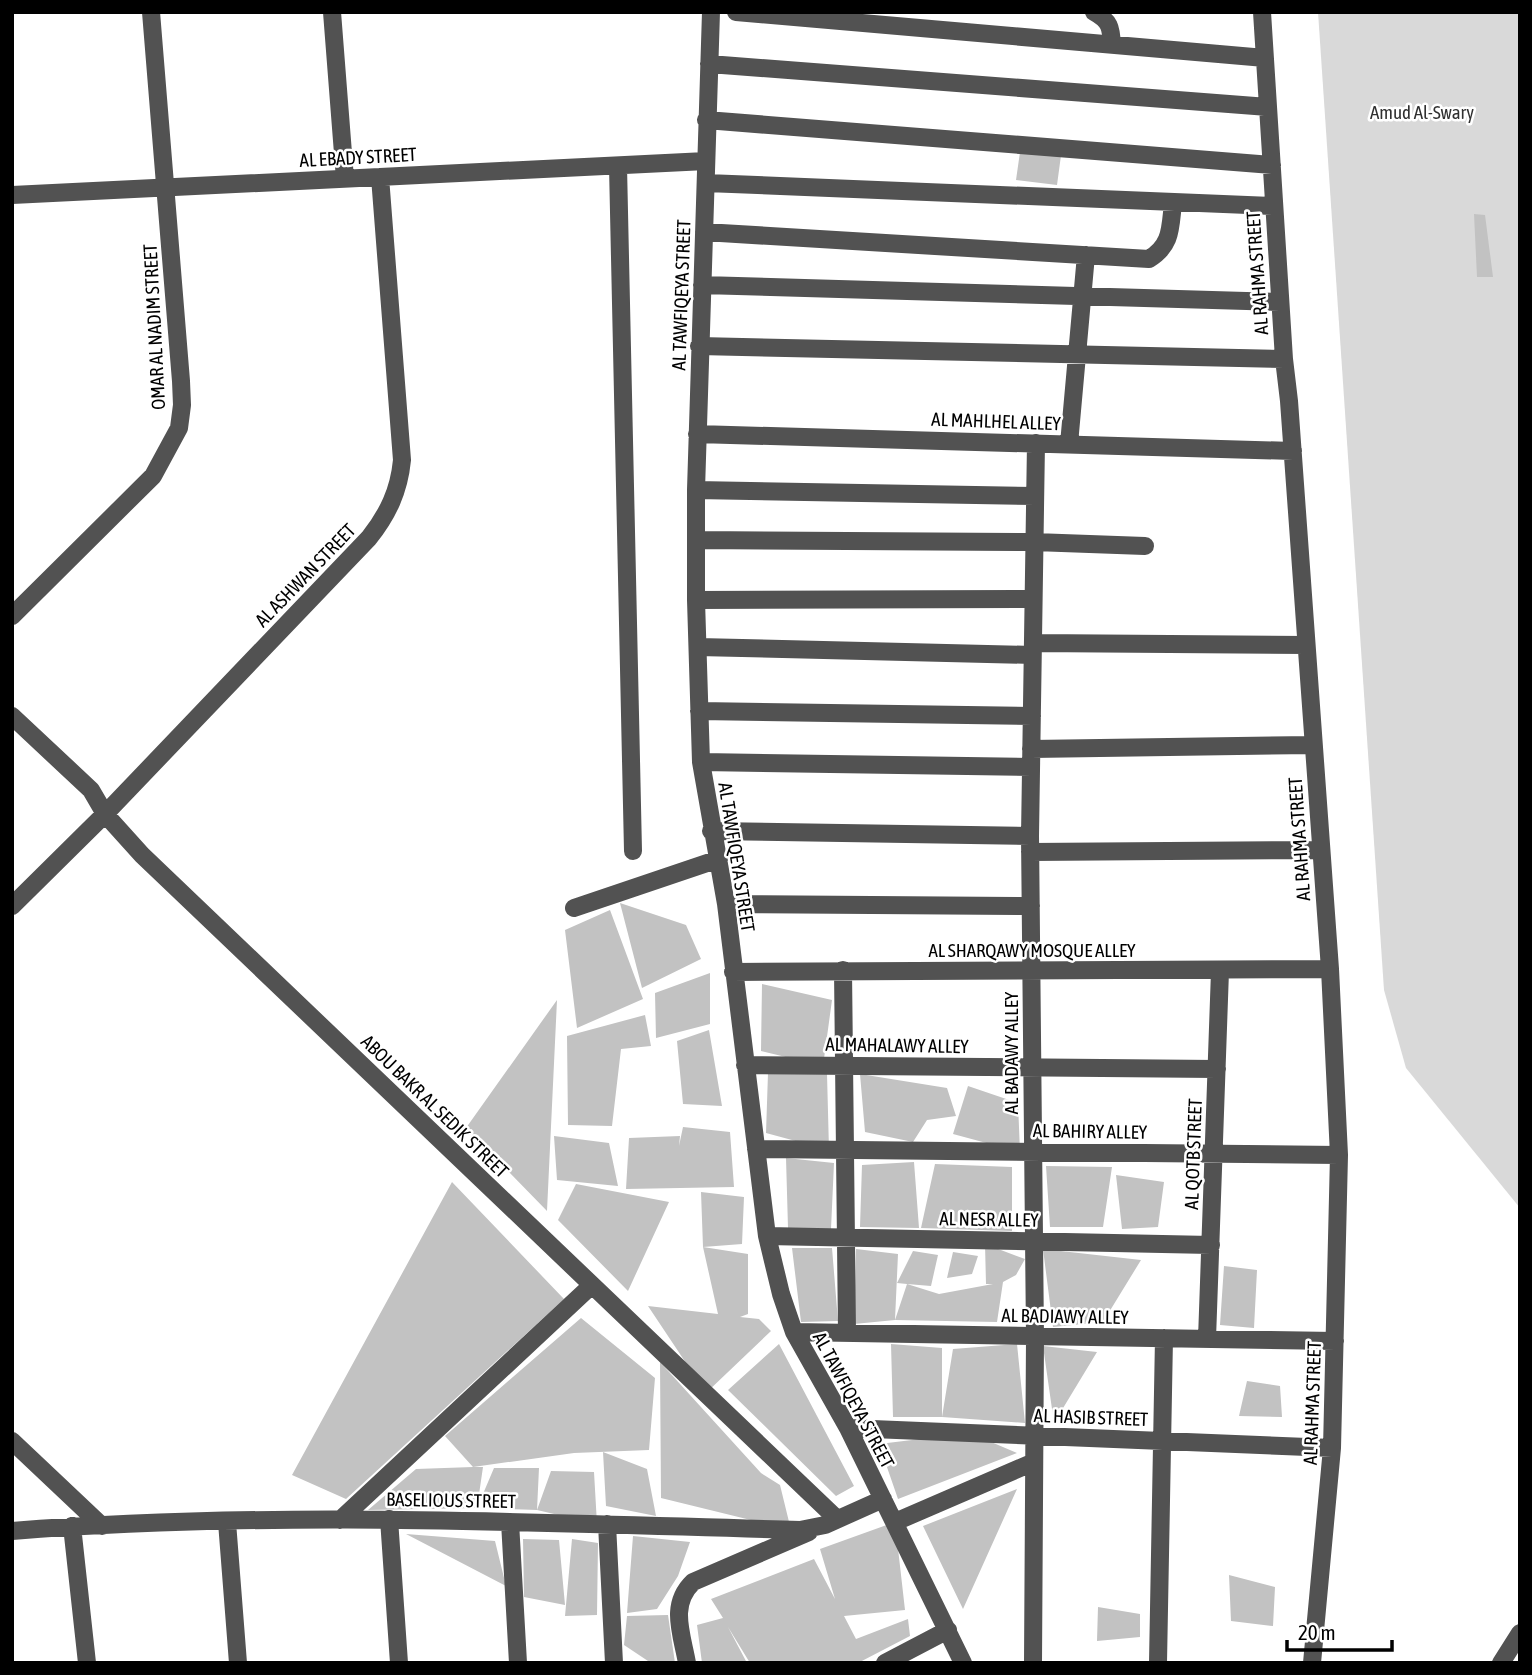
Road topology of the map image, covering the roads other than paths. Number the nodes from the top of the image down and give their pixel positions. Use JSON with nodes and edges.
{"nodes":[{"id":1,"x":151,"y":12,"type":"edge"},
{"id":2,"x":332,"y":12,"type":"edge"},
{"id":3,"x":711,"y":12,"type":"edge"},
{"id":4,"x":736,"y":12,"type":"edge"},
{"id":5,"x":1094,"y":12,"type":"edge"},
{"id":6,"x":1262,"y":12,"type":"edge"},
{"id":7,"x":1112,"y":45,"type":"junction"},
{"id":8,"x":1265,"y":58,"type":"junction"},
{"id":9,"x":709,"y":64,"type":"junction"},
{"id":10,"x":1268,"y":107,"type":"junction"},
{"id":11,"x":706,"y":120,"type":"junction"},
{"id":12,"x":706,"y":162,"type":"junction"},
{"id":13,"x":1272,"y":165,"type":"junction"},
{"id":14,"x":618,"y":166,"type":"junction"},
{"id":15,"x":380,"y":177,"type":"junction"},
{"id":16,"x":345,"y":179,"type":"junction"},
{"id":17,"x":706,"y":183,"type":"junction"},
{"id":18,"x":166,"y":187,"type":"junction"},
{"id":19,"x":12,"y":195,"type":"edge"},
{"id":20,"x":1173,"y":203,"type":"junction"},
{"id":21,"x":1274,"y":206,"type":"junction"},
{"id":22,"x":704,"y":232,"type":"junction"},
{"id":23,"x":1086,"y":255,"type":"junction"},
{"id":24,"x":702,"y":285,"type":"junction"},
{"id":25,"x":1082,"y":297,"type":"junction"},
{"id":26,"x":1280,"y":302,"type":"junction"},
{"id":27,"x":699,"y":346,"type":"junction"},
{"id":28,"x":1077,"y":356,"type":"junction"},
{"id":29,"x":1284,"y":359,"type":"junction"},
{"id":30,"x":697,"y":435,"type":"junction"},
{"id":31,"x":1036,"y":443,"type":"junction"},
{"id":32,"x":1069,"y":444,"type":"junction"},
{"id":33,"x":1293,"y":451,"type":"junction"},
{"id":34,"x":696,"y":490,"type":"junction"},
{"id":35,"x":1035,"y":496,"type":"junction"},
{"id":36,"x":696,"y":540,"type":"junction"},
{"id":37,"x":1034,"y":542,"type":"junction"},
{"id":38,"x":1145,"y":545,"type":"dead end"},
{"id":39,"x":1033,"y":598,"type":"junction"},
{"id":40,"x":696,"y":600,"type":"junction"},
{"id":41,"x":12,"y":616,"type":"edge"},
{"id":42,"x":1306,"y":645,"type":"junction"},
{"id":43,"x":698,"y":647,"type":"junction"},
{"id":44,"x":1032,"y":649,"type":"junction"},
{"id":45,"x":699,"y":711,"type":"junction"},
{"id":46,"x":12,"y":716,"type":"edge"},
{"id":47,"x":1032,"y":716,"type":"junction"},
{"id":48,"x":1313,"y":745,"type":"junction"},
{"id":49,"x":1031,"y":749,"type":"junction"},
{"id":50,"x":701,"y":762,"type":"junction"},
{"id":51,"x":1031,"y":767,"type":"junction"},
{"id":52,"x":105,"y":814,"type":"junction"},
{"id":53,"x":712,"y":831,"type":"junction"},
{"id":54,"x":1030,"y":844,"type":"junction"},
{"id":55,"x":1321,"y":850,"type":"junction"},
{"id":56,"x":633,"y":851,"type":"dead end"},
{"id":57,"x":719,"y":859,"type":"junction"},
{"id":58,"x":726,"y":904,"type":"junction"},
{"id":59,"x":12,"y":906,"type":"edge"},
{"id":60,"x":1031,"y":906,"type":"junction"},
{"id":61,"x":574,"y":908,"type":"dead end"},
{"id":62,"x":843,"y":970,"type":"junction"},
{"id":63,"x":1330,"y":970,"type":"junction"},
{"id":64,"x":1031,"y":971,"type":"junction"},
{"id":65,"x":1220,"y":971,"type":"junction"},
{"id":66,"x":733,"y":972,"type":"junction"},
{"id":67,"x":745,"y":1065,"type":"junction"},
{"id":68,"x":844,"y":1066,"type":"junction"},
{"id":69,"x":1031,"y":1068,"type":"junction"},
{"id":70,"x":1217,"y":1069,"type":"junction"},
{"id":71,"x":756,"y":1149,"type":"junction"},
{"id":72,"x":845,"y":1150,"type":"junction"},
{"id":73,"x":1032,"y":1152,"type":"junction"},
{"id":74,"x":1214,"y":1153,"type":"junction"},
{"id":75,"x":1339,"y":1155,"type":"junction"},
{"id":76,"x":767,"y":1236,"type":"junction"},
{"id":77,"x":846,"y":1237,"type":"junction"},
{"id":78,"x":1033,"y":1241,"type":"junction"},
{"id":79,"x":1210,"y":1245,"type":"junction"},
{"id":80,"x":592,"y":1285,"type":"junction"},
{"id":81,"x":794,"y":1332,"type":"junction"},
{"id":82,"x":847,"y":1333,"type":"junction"},
{"id":83,"x":1035,"y":1337,"type":"junction"},
{"id":84,"x":1164,"y":1338,"type":"junction"},
{"id":85,"x":1207,"y":1339,"type":"junction"},
{"id":86,"x":1335,"y":1342,"type":"junction"},
{"id":87,"x":848,"y":1428,"type":"junction"},
{"id":88,"x":1034,"y":1436,"type":"junction"},
{"id":89,"x":12,"y":1441,"type":"edge"},
{"id":90,"x":1162,"y":1441,"type":"junction"},
{"id":91,"x":1332,"y":1448,"type":"junction"},
{"id":92,"x":1034,"y":1462,"type":"junction"},
{"id":93,"x":883,"y":1499,"type":"junction"},
{"id":94,"x":389,"y":1519,"type":"junction"},
{"id":95,"x":340,"y":1520,"type":"junction"},
{"id":96,"x":838,"y":1520,"type":"junction"},
{"id":97,"x":227,"y":1522,"type":"junction"},
{"id":98,"x":510,"y":1522,"type":"junction"},
{"id":99,"x":895,"y":1522,"type":"junction"},
{"id":100,"x":607,"y":1524,"type":"junction"},
{"id":101,"x":72,"y":1526,"type":"junction"},
{"id":102,"x":102,"y":1526,"type":"junction"},
{"id":103,"x":816,"y":1528,"type":"junction"},
{"id":104,"x":12,"y":1531,"type":"edge"},
{"id":105,"x":948,"y":1630,"type":"junction"},
{"id":106,"x":1519,"y":1636,"type":"edge"},
{"id":107,"x":87,"y":1663,"type":"edge"},
{"id":108,"x":238,"y":1663,"type":"edge"},
{"id":109,"x":399,"y":1663,"type":"edge"},
{"id":110,"x":518,"y":1663,"type":"edge"},
{"id":111,"x":614,"y":1663,"type":"edge"},
{"id":112,"x":687,"y":1663,"type":"edge"},
{"id":113,"x":886,"y":1663,"type":"edge"},
{"id":114,"x":963,"y":1663,"type":"edge"},
{"id":115,"x":1034,"y":1663,"type":"edge"},
{"id":116,"x":1158,"y":1663,"type":"edge"},
{"id":117,"x":1311,"y":1663,"type":"edge"},
{"id":118,"x":1501,"y":1663,"type":"edge"}],
"edges":[{"from":1,"to":18,"type":"street","name":"OMAR AL NADIM STREET"},
{"from":2,"to":16,"type":"street"},
{"from":3,"to":9,"type":"street","name":"AL TAWFIQEYA STREET"},
{"from":4,"to":7,"type":"street"},
{"from":5,"to":7,"type":"street"},
{"from":6,"to":8,"type":"street","name":"AL RAHMA STREET"},
{"from":7,"to":8,"type":"street"},
{"from":8,"to":10,"type":"street","name":"AL RAHMA STREET"},
{"from":9,"to":10,"type":"street"},
{"from":9,"to":11,"type":"street","name":"AL TAWFIQEYA STREET"},
{"from":10,"to":13,"type":"street","name":"AL RAHMA STREET"},
{"from":11,"to":12,"type":"street","name":"AL TAWFIQEYA STREET"},
{"from":11,"to":13,"type":"street"},
{"from":12,"to":14,"type":"street","name":"AL EBADY STREET"},
{"from":12,"to":17,"type":"street","name":"AL TAWFIQEYA STREET"},
{"from":13,"to":21,"type":"street","name":"AL RAHMA STREET"},
{"from":14,"to":15,"type":"street","name":"AL EBADY STREET"},
{"from":14,"to":56,"type":"street"},
{"from":15,"to":16,"type":"street","name":"AL EBADY STREET"},
{"from":15,"to":52,"type":"street","name":"AL ASHWAN STREET"},
{"from":16,"to":18,"type":"street","name":"AL EBADY STREET"},
{"from":17,"to":20,"type":"street"},
{"from":17,"to":22,"type":"street","name":"AL TAWFIQEYA STREET"},
{"from":18,"to":19,"type":"street","name":"AL EBADY STREET"},
{"from":18,"to":41,"type":"street","name":"OMAR AL NADIM STREET"},
{"from":20,"to":21,"type":"street"},
{"from":20,"to":23,"type":"street"},
{"from":21,"to":26,"type":"street","name":"AL RAHMA STREET"},
{"from":22,"to":23,"type":"street"},
{"from":22,"to":24,"type":"street","name":"AL TAWFIQEYA STREET"},
{"from":23,"to":25,"type":"street"},
{"from":24,"to":25,"type":"street"},
{"from":24,"to":27,"type":"street","name":"AL TAWFIQEYA STREET"},
{"from":25,"to":26,"type":"street"},
{"from":25,"to":28,"type":"street"},
{"from":26,"to":29,"type":"street","name":"AL RAHMA STREET"},
{"from":27,"to":28,"type":"street"},
{"from":27,"to":30,"type":"street","name":"AL TAWFIQEYA STREET"},
{"from":28,"to":29,"type":"street"},
{"from":28,"to":32,"type":"street"},
{"from":29,"to":33,"type":"street","name":"AL RAHMA STREET"},
{"from":30,"to":31,"type":"street","name":"AL MAHLHEL ALLEY"},
{"from":30,"to":34,"type":"street","name":"AL TAWFIQEYA STREET"},
{"from":31,"to":32,"type":"street","name":"AL MAHLHEL ALLEY"},
{"from":31,"to":35,"type":"street","name":"AL BADAWY ALLEY"},
{"from":32,"to":33,"type":"street","name":"AL MAHLHEL ALLEY"},
{"from":33,"to":42,"type":"street","name":"AL RAHMA STREET"},
{"from":34,"to":35,"type":"street"},
{"from":34,"to":36,"type":"street","name":"AL TAWFIQEYA STREET"},
{"from":35,"to":37,"type":"street","name":"AL BADAWY ALLEY"},
{"from":36,"to":37,"type":"street"},
{"from":36,"to":40,"type":"street","name":"AL TAWFIQEYA STREET"},
{"from":37,"to":38,"type":"street"},
{"from":37,"to":39,"type":"street","name":"AL BADAWY ALLEY"},
{"from":39,"to":40,"type":"street"},
{"from":39,"to":44,"type":"street","name":"AL BADAWY ALLEY"},
{"from":40,"to":43,"type":"street","name":"AL TAWFIQEYA STREET"},
{"from":42,"to":44,"type":"street"},
{"from":42,"to":48,"type":"street","name":"AL RAHMA STREET"},
{"from":43,"to":44,"type":"street"},
{"from":43,"to":45,"type":"street","name":"AL TAWFIQEYA STREET"},
{"from":44,"to":47,"type":"street","name":"AL BADAWY ALLEY"},
{"from":45,"to":47,"type":"street"},
{"from":45,"to":50,"type":"street","name":"AL TAWFIQEYA STREET"},
{"from":46,"to":52,"type":"street","name":"ABOU BAKR AL SEDIK STREET"},
{"from":47,"to":49,"type":"street","name":"AL BADAWY ALLEY"},
{"from":48,"to":49,"type":"street"},
{"from":48,"to":55,"type":"street","name":"AL RAHMA STREET"},
{"from":49,"to":51,"type":"street","name":"AL BADAWY ALLEY"},
{"from":50,"to":51,"type":"street"},
{"from":50,"to":53,"type":"street","name":"AL TAWFIQEYA STREET"},
{"from":51,"to":54,"type":"street","name":"AL BADAWY ALLEY"},
{"from":52,"to":59,"type":"street","name":"AL ASHWAN STREET"},
{"from":52,"to":80,"type":"street","name":"ABOU BAKR AL SEDIK STREET"},
{"from":53,"to":54,"type":"street"},
{"from":53,"to":57,"type":"street","name":"AL TAWFIQEYA STREET"},
{"from":54,"to":55,"type":"street"},
{"from":54,"to":60,"type":"street","name":"AL BADAWY ALLEY"},
{"from":55,"to":63,"type":"street","name":"AL RAHMA STREET"},
{"from":57,"to":58,"type":"street","name":"AL TAWFIQEYA STREET"},
{"from":57,"to":61,"type":"street"},
{"from":58,"to":60,"type":"street"},
{"from":58,"to":66,"type":"street","name":"AL TAWFIQEYA STREET"},
{"from":60,"to":64,"type":"street","name":"AL BADAWY ALLEY"},
{"from":62,"to":64,"type":"street","name":"AL SHARQAWY MOSQUE ALLEY"},
{"from":62,"to":66,"type":"street","name":"AL SHARQAWY MOSQUE ALLEY"},
{"from":62,"to":68,"type":"street"},
{"from":63,"to":65,"type":"street","name":"AL SHARQAWY MOSQUE ALLEY"},
{"from":63,"to":75,"type":"street","name":"AL RAHMA STREET"},
{"from":64,"to":65,"type":"street","name":"AL SHARQAWY MOSQUE ALLEY"},
{"from":64,"to":69,"type":"street","name":"AL BADAWY ALLEY"},
{"from":65,"to":70,"type":"street","name":"AL QOTB STREET"},
{"from":66,"to":67,"type":"street","name":"AL TAWFIQEYA STREET"},
{"from":67,"to":68,"type":"street","name":"AL MAHALAWY ALLEY"},
{"from":67,"to":71,"type":"street","name":"AL TAWFIQEYA STREET"},
{"from":68,"to":69,"type":"street","name":"AL MAHALAWY ALLEY"},
{"from":68,"to":72,"type":"street"},
{"from":69,"to":70,"type":"street","name":"AL MAHALAWY ALLEY"},
{"from":69,"to":73,"type":"street","name":"AL BADAWY ALLEY"},
{"from":70,"to":74,"type":"street","name":"AL QOTB STREET"},
{"from":71,"to":72,"type":"street","name":"AL BAHIRY ALLEY"},
{"from":71,"to":76,"type":"street","name":"AL TAWFIQEYA STREET"},
{"from":72,"to":73,"type":"street","name":"AL BAHIRY ALLEY"},
{"from":72,"to":77,"type":"street"},
{"from":73,"to":74,"type":"street","name":"AL BAHIRY ALLEY"},
{"from":73,"to":78,"type":"street","name":"AL BADAWY ALLEY"},
{"from":74,"to":75,"type":"street","name":"AL BAHIRY ALLEY"},
{"from":74,"to":79,"type":"street","name":"AL QOTB STREET"},
{"from":75,"to":86,"type":"street","name":"AL RAHMA STREET"},
{"from":76,"to":77,"type":"street","name":"AL NESR ALLEY"},
{"from":76,"to":81,"type":"street","name":"AL TAWFIQEYA STREET"},
{"from":77,"to":78,"type":"street","name":"AL NESR ALLEY"},
{"from":77,"to":82,"type":"street"},
{"from":78,"to":79,"type":"street","name":"AL NESR ALLEY"},
{"from":78,"to":83,"type":"street","name":"AL BADAWY ALLEY"},
{"from":79,"to":85,"type":"street","name":"AL QOTB STREET"},
{"from":80,"to":95,"type":"street"},
{"from":80,"to":96,"type":"street","name":"ABOU BAKR AL SEDIK STREET"},
{"from":81,"to":82,"type":"street","name":"AL BADIAWY ALLEY"},
{"from":81,"to":87,"type":"street","name":"AL TAWFIQEYA STREET"},
{"from":82,"to":83,"type":"street","name":"AL BADIAWY ALLEY"},
{"from":83,"to":84,"type":"street","name":"AL BADIAWY ALLEY"},
{"from":83,"to":88,"type":"street","name":"AL BADAWY ALLEY"},
{"from":84,"to":85,"type":"street","name":"AL BADIAWY ALLEY"},
{"from":84,"to":90,"type":"street"},
{"from":85,"to":86,"type":"street","name":"AL BADIAWY ALLEY"},
{"from":86,"to":91,"type":"street","name":"AL RAHMA STREET"},
{"from":87,"to":88,"type":"street","name":"AL HASIB STREET"},
{"from":87,"to":93,"type":"street","name":"AL TAWFIQEYA STREET"},
{"from":88,"to":90,"type":"street","name":"AL HASIB STREET"},
{"from":88,"to":92,"type":"street","name":"AL BADAWY ALLEY"},
{"from":89,"to":102,"type":"street"},
{"from":90,"to":91,"type":"street","name":"AL HASIB STREET"},
{"from":90,"to":116,"type":"street"},
{"from":91,"to":117,"type":"street","name":"AL RAHMA STREET"},
{"from":92,"to":99,"type":"street"},
{"from":92,"to":115,"type":"street","name":"AL BADAWY ALLEY"},
{"from":93,"to":96,"type":"street","name":"BASELIOUS STREET"},
{"from":93,"to":99,"type":"street","name":"AL TAWFIQEYA STREET"},
{"from":94,"to":95,"type":"street","name":"BASELIOUS STREET"},
{"from":94,"to":98,"type":"street","name":"BASELIOUS STREET"},
{"from":94,"to":109,"type":"street"},
{"from":95,"to":97,"type":"street","name":"BASELIOUS STREET"},
{"from":96,"to":103,"type":"street","name":"BASELIOUS STREET"},
{"from":97,"to":102,"type":"street","name":"BASELIOUS STREET"},
{"from":97,"to":108,"type":"street"},
{"from":98,"to":100,"type":"street","name":"BASELIOUS STREET"},
{"from":98,"to":110,"type":"street"},
{"from":99,"to":105,"type":"street","name":"AL TAWFIQEYA STREET"},
{"from":100,"to":103,"type":"street","name":"BASELIOUS STREET"},
{"from":100,"to":111,"type":"street"},
{"from":101,"to":102,"type":"street","name":"BASELIOUS STREET"},
{"from":101,"to":104,"type":"street","name":"BASELIOUS STREET"},
{"from":101,"to":107,"type":"street"},
{"from":103,"to":112,"type":"street"},
{"from":105,"to":113,"type":"street"},
{"from":105,"to":114,"type":"street","name":"AL TAWFIQEYA STREET"},
{"from":106,"to":118,"type":"street"}]}
